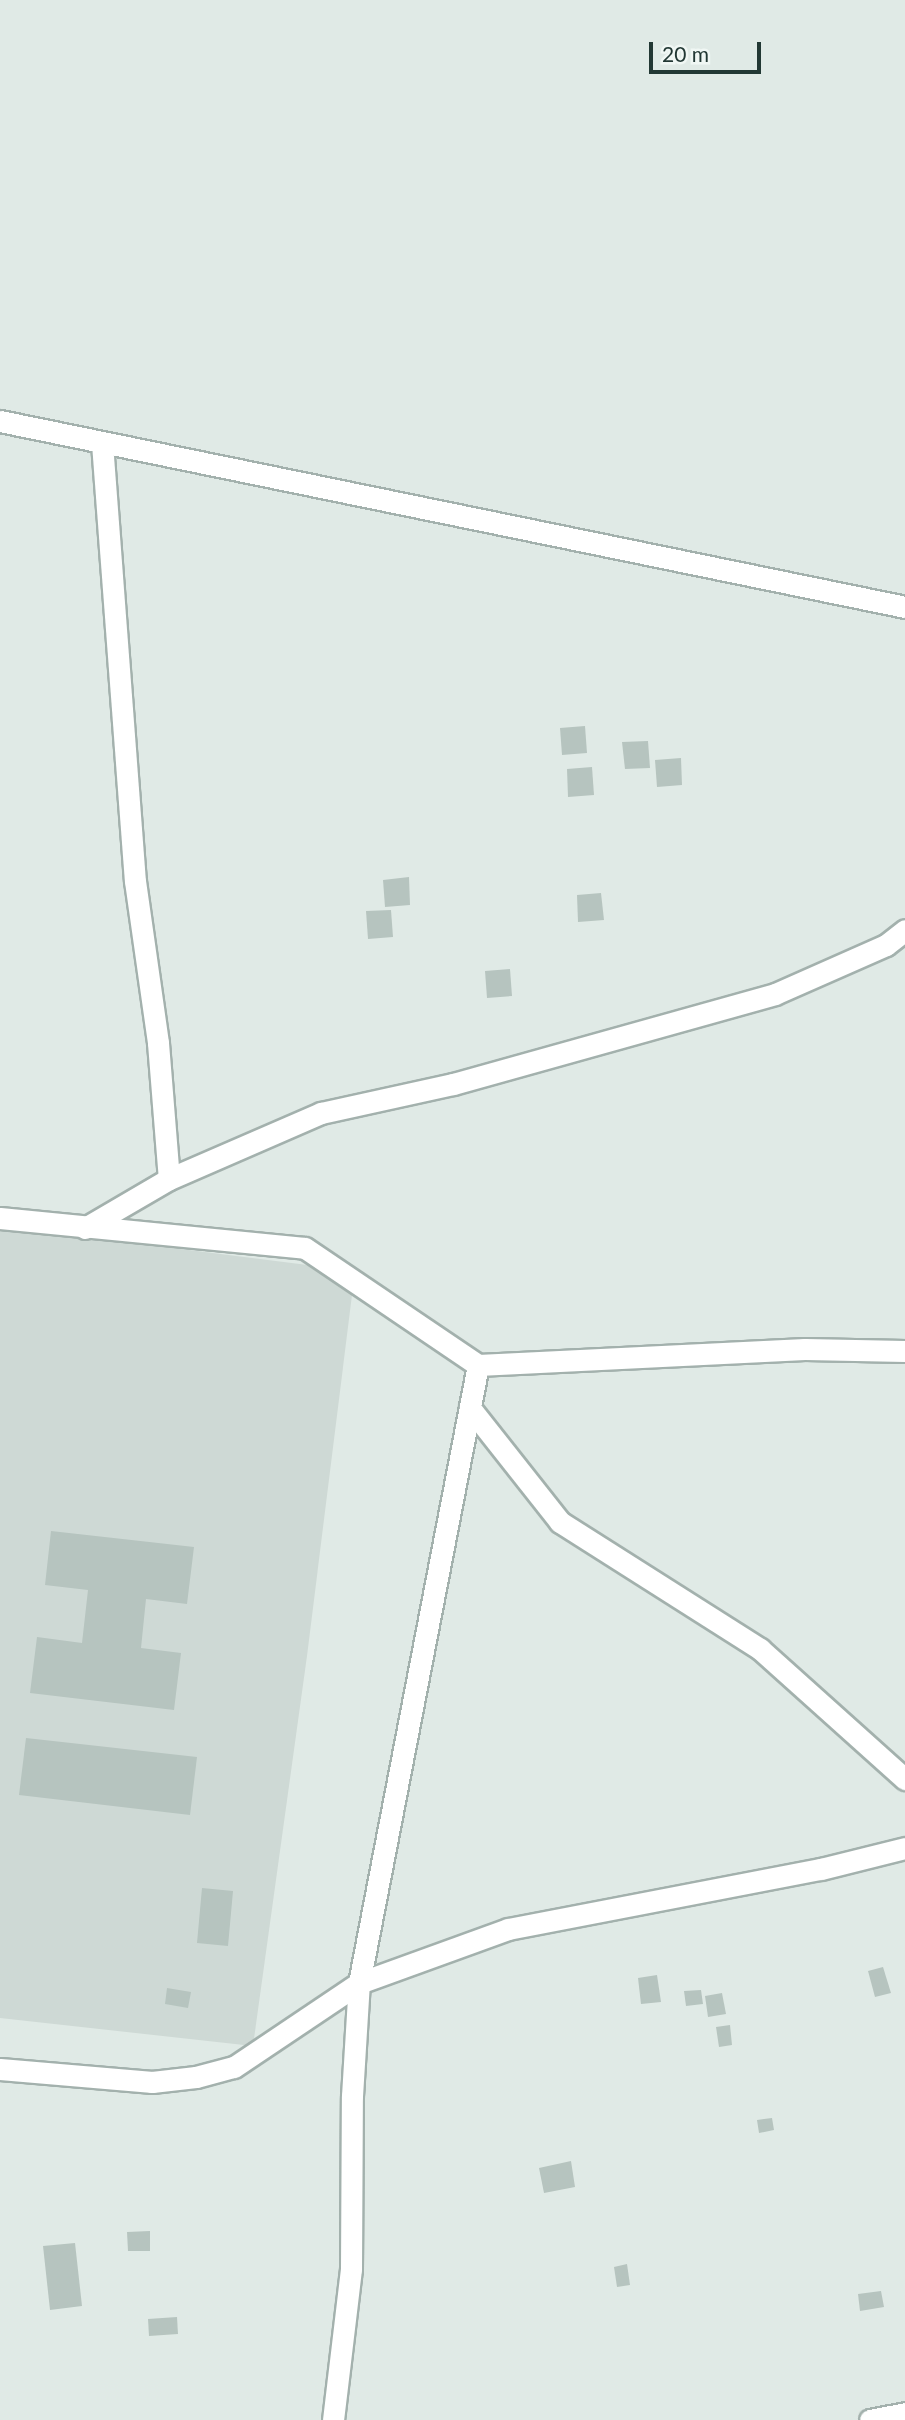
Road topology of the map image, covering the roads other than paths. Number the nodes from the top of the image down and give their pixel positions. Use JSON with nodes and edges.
{"nodes":[{"id":1,"x":0,"y":421,"type":"edge"},
{"id":2,"x":102,"y":443,"type":"junction"},
{"id":3,"x":905,"y":607,"type":"edge"},
{"id":4,"x":905,"y":930,"type":"edge"},
{"id":5,"x":169,"y":1179,"type":"junction"},
{"id":6,"x":0,"y":1218,"type":"edge"},
{"id":7,"x":85,"y":1228,"type":"junction"},
{"id":8,"x":905,"y":1351,"type":"edge"},
{"id":9,"x":478,"y":1365,"type":"junction"},
{"id":10,"x":470,"y":1408,"type":"junction"},
{"id":11,"x":905,"y":1779,"type":"edge"},
{"id":12,"x":905,"y":1848,"type":"edge"},
{"id":13,"x":359,"y":1983,"type":"junction"},
{"id":14,"x":0,"y":2069,"type":"edge"},
{"id":15,"x":905,"y":2413,"type":"edge"},
{"id":16,"x":333,"y":2420,"type":"edge"},
{"id":17,"x":870,"y":2420,"type":"edge"}],
"edges":[{"from":1,"to":2,"type":"street"},
{"from":2,"to":3,"type":"street"},
{"from":2,"to":5,"type":"street"},
{"from":4,"to":5,"type":"street"},
{"from":5,"to":7,"type":"street"},
{"from":6,"to":7,"type":"street"},
{"from":7,"to":9,"type":"street"},
{"from":8,"to":9,"type":"street"},
{"from":9,"to":10,"type":"street"},
{"from":10,"to":11,"type":"street"},
{"from":10,"to":13,"type":"street"},
{"from":12,"to":13,"type":"street"},
{"from":13,"to":14,"type":"street"},
{"from":13,"to":16,"type":"street"},
{"from":15,"to":17,"type":"street"}]}
